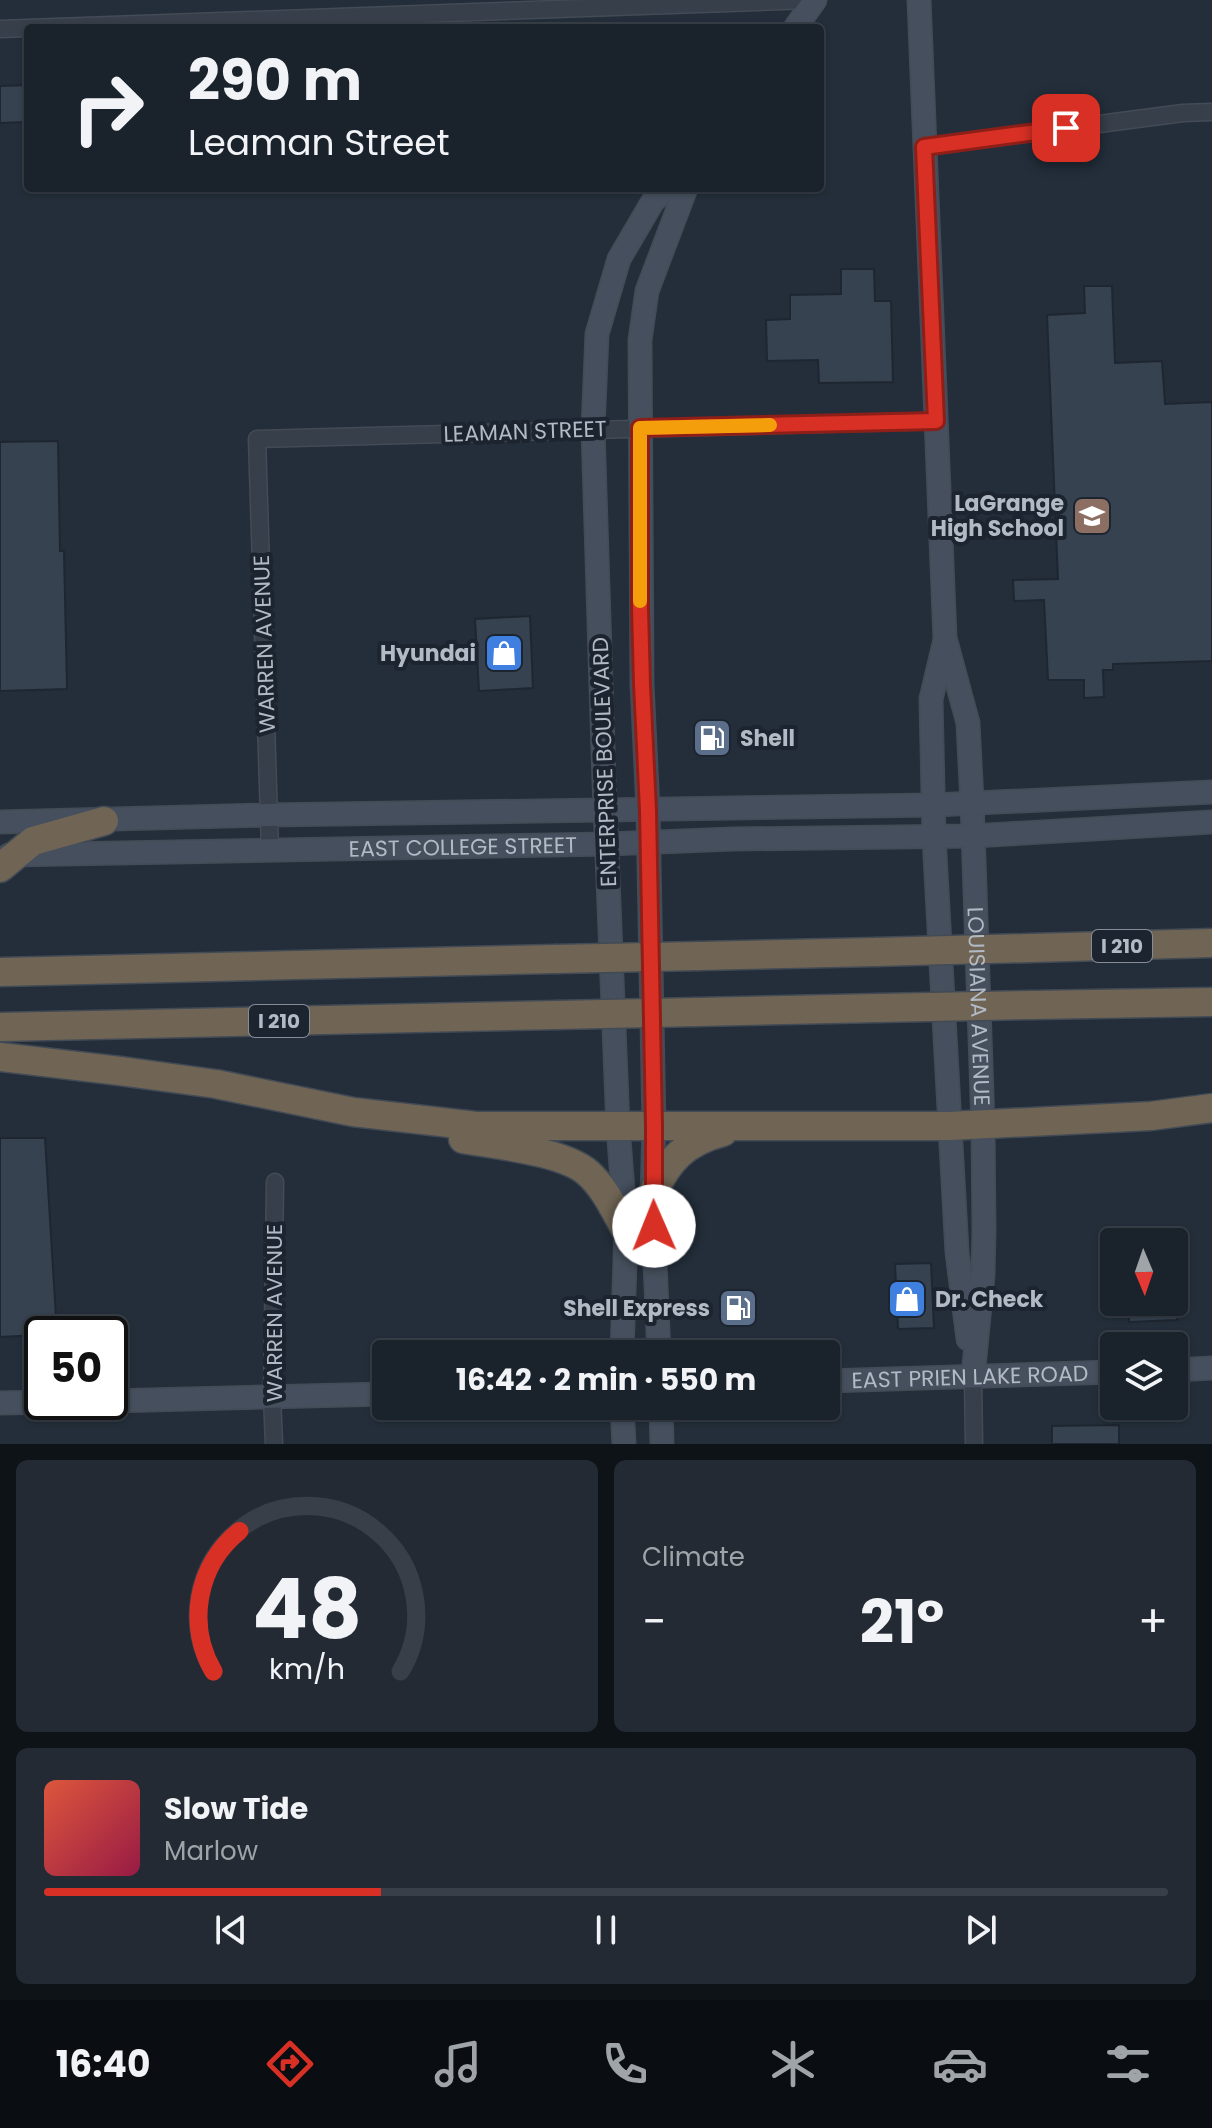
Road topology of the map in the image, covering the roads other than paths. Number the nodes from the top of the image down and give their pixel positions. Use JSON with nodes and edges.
{"nodes":[{"id":1,"x":813,"y":0,"type":"edge"},
{"id":2,"x":919,"y":0,"type":"edge"},
{"id":3,"x":140,"y":24,"type":"edge"},
{"id":4,"x":798,"y":24,"type":"edge"},
{"id":5,"x":24,"y":28,"type":"edge"},
{"id":6,"x":0,"y":29,"type":"edge"},
{"id":7,"x":1212,"y":112,"type":"edge"},
{"id":8,"x":924,"y":147,"type":"junction"},
{"id":9,"x":663,"y":192,"type":"edge"},
{"id":10,"x":684,"y":192,"type":"edge"},
{"id":11,"x":936,"y":421,"type":"junction"},
{"id":12,"x":640,"y":428,"type":"junction"},
{"id":13,"x":593,"y":429,"type":"junction"},
{"id":14,"x":257,"y":439,"type":"joint"},
{"id":15,"x":945,"y":638,"type":"junction"},
{"id":16,"x":1212,"y":792,"type":"edge"},
{"id":17,"x":972,"y":802,"type":"junction"},
{"id":18,"x":934,"y":805,"type":"junction"},
{"id":19,"x":648,"y":810,"type":"junction"},
{"id":20,"x":605,"y":811,"type":"junction"},
{"id":21,"x":269,"y":815,"type":"junction"},
{"id":22,"x":104,"y":821,"type":"junction"},
{"id":23,"x":0,"y":822,"type":"edge"},
{"id":24,"x":1212,"y":822,"type":"edge"},
{"id":25,"x":973,"y":836,"type":"junction"},
{"id":26,"x":934,"y":837,"type":"junction"},
{"id":27,"x":649,"y":842,"type":"junction"},
{"id":28,"x":608,"y":844,"type":"junction"},
{"id":29,"x":270,"y":850,"type":"junction"},
{"id":30,"x":5,"y":859,"type":"edge"},
{"id":31,"x":1212,"y":943,"type":"edge"},
{"id":32,"x":0,"y":972,"type":"edge"},
{"id":33,"x":1212,"y":1002,"type":"edge"},
{"id":34,"x":0,"y":1027,"type":"edge"},
{"id":35,"x":0,"y":1057,"type":"edge"},
{"id":36,"x":1212,"y":1108,"type":"edge"},
{"id":37,"x":353,"y":1112,"type":"junction"},
{"id":38,"x":749,"y":1125,"type":"junction"},
{"id":39,"x":983,"y":1125,"type":"junction"},
{"id":40,"x":949,"y":1126,"type":"junction"},
{"id":41,"x":618,"y":1127,"type":"junction"},
{"id":42,"x":654,"y":1127,"type":"junction"},
{"id":43,"x":275,"y":1182,"type":"dead end"},
{"id":44,"x":652,"y":1195,"type":"junction"},
{"id":45,"x":626,"y":1230,"type":"junction"},
{"id":46,"x":622,"y":1340,"type":"edge"},
{"id":47,"x":658,"y":1340,"type":"edge"},
{"id":48,"x":1212,"y":1368,"type":"edge"},
{"id":49,"x":1188,"y":1369,"type":"edge"},
{"id":50,"x":1100,"y":1372,"type":"edge"},
{"id":51,"x":973,"y":1376,"type":"junction"},
{"id":52,"x":840,"y":1381,"type":"edge"},
{"id":53,"x":372,"y":1394,"type":"edge"},
{"id":54,"x":272,"y":1396,"type":"junction"},
{"id":55,"x":128,"y":1400,"type":"edge"},
{"id":56,"x":0,"y":1403,"type":"edge"},
{"id":57,"x":24,"y":1403,"type":"edge"},
{"id":58,"x":623,"y":1420,"type":"edge"},
{"id":59,"x":661,"y":1420,"type":"edge"},
{"id":60,"x":274,"y":1444,"type":"edge"},
{"id":61,"x":624,"y":1444,"type":"edge"},
{"id":62,"x":662,"y":1444,"type":"edge"},
{"id":63,"x":974,"y":1444,"type":"edge"}],
"edges":[{"from":1,"to":3,"type":"street"},
{"from":1,"to":4,"type":"main road"},
{"from":2,"to":8,"type":"main road","name":"LOUISIANA AVENUE"},
{"from":5,"to":6,"type":"street"},
{"from":7,"to":8,"type":"street"},
{"from":8,"to":11,"type":"main road","name":"LOUISIANA AVENUE"},
{"from":9,"to":13,"type":"main road","name":"ENTERPRISE BOULEVARD"},
{"from":10,"to":12,"type":"main road","name":"ENTERPRISE BOULEVARD"},
{"from":11,"to":12,"type":"street","name":"LEAMAN STREET"},
{"from":11,"to":15,"type":"main road","name":"LOUISIANA AVENUE"},
{"from":12,"to":13,"type":"street","name":"LEAMAN STREET"},
{"from":12,"to":19,"type":"main road","name":"ENTERPRISE BOULEVARD"},
{"from":13,"to":14,"type":"street","name":"LEAMAN STREET"},
{"from":13,"to":20,"type":"main road","name":"ENTERPRISE BOULEVARD"},
{"from":14,"to":21,"type":"street","name":"WARREN AVENUE"},
{"from":15,"to":17,"type":"main road","name":"LOUISIANA AVENUE"},
{"from":15,"to":18,"type":"main road","name":"LOUISIANA AVENUE"},
{"from":16,"to":17,"type":"main road","name":"EAST COLLEGE STREET"},
{"from":17,"to":18,"type":"main road","name":"EAST COLLEGE STREET"},
{"from":17,"to":25,"type":"main road","name":"LOUISIANA AVENUE"},
{"from":18,"to":19,"type":"main road","name":"EAST COLLEGE STREET"},
{"from":18,"to":26,"type":"main road","name":"LOUISIANA AVENUE"},
{"from":19,"to":20,"type":"main road","name":"EAST COLLEGE STREET"},
{"from":19,"to":27,"type":"main road","name":"ENTERPRISE BOULEVARD"},
{"from":20,"to":21,"type":"main road","name":"EAST COLLEGE STREET"},
{"from":20,"to":28,"type":"main road","name":"ENTERPRISE BOULEVARD"},
{"from":21,"to":22,"type":"main road","name":"EAST COLLEGE STREET"},
{"from":21,"to":29,"type":"street","name":"WARREN AVENUE"},
{"from":22,"to":23,"type":"main road","name":"EAST COLLEGE STREET"},
{"from":22,"to":30,"type":"highway"},
{"from":24,"to":25,"type":"main road","name":"EAST COLLEGE STREET"},
{"from":25,"to":26,"type":"main road","name":"EAST COLLEGE STREET"},
{"from":25,"to":39,"type":"main road","name":"LOUISIANA AVENUE"},
{"from":26,"to":27,"type":"main road","name":"EAST COLLEGE STREET"},
{"from":26,"to":40,"type":"main road","name":"LOUISIANA AVENUE"},
{"from":27,"to":28,"type":"main road","name":"EAST COLLEGE STREET"},
{"from":27,"to":42,"type":"main road","name":"ENTERPRISE BOULEVARD"},
{"from":28,"to":29,"type":"main road","name":"EAST COLLEGE STREET"},
{"from":28,"to":41,"type":"main road","name":"ENTERPRISE BOULEVARD"},
{"from":29,"to":30,"type":"main road","name":"EAST COLLEGE STREET"},
{"from":31,"to":32,"type":"highway","number":"I 210","bridge":true},
{"from":33,"to":34,"type":"highway","number":"I 210","bridge":true},
{"from":35,"to":37,"type":"highway"},
{"from":36,"to":39,"type":"highway"},
{"from":37,"to":41,"type":"highway"},
{"from":37,"to":45,"type":"highway"},
{"from":38,"to":40,"type":"highway"},
{"from":38,"to":42,"type":"highway"},
{"from":38,"to":44,"type":"highway"},
{"from":39,"to":40,"type":"highway"},
{"from":39,"to":51,"type":"main road","name":"LOUISIANA AVENUE"},
{"from":40,"to":51,"type":"main road","name":"LOUISIANA AVENUE"},
{"from":41,"to":42,"type":"highway"},
{"from":41,"to":45,"type":"main road","name":"ENTERPRISE BOULEVARD"},
{"from":42,"to":44,"type":"main road","name":"ENTERPRISE BOULEVARD"},
{"from":43,"to":54,"type":"street","name":"WARREN AVENUE"},
{"from":44,"to":47,"type":"main road","name":"ENTERPRISE BOULEVARD"},
{"from":45,"to":46,"type":"main road","name":"ENTERPRISE BOULEVARD"},
{"from":48,"to":49,"type":"main road"},
{"from":50,"to":51,"type":"main road","name":"EAST PRIEN LAKE ROAD"},
{"from":51,"to":52,"type":"main road","name":"EAST PRIEN LAKE ROAD"},
{"from":51,"to":63,"type":"street","name":"LOUISIANA AVENUE"},
{"from":53,"to":54,"type":"main road"},
{"from":54,"to":55,"type":"main road"},
{"from":54,"to":60,"type":"street","name":"WARREN AVENUE"},
{"from":56,"to":57,"type":"main road"},
{"from":58,"to":61,"type":"main road"},
{"from":59,"to":62,"type":"main road"}]}
